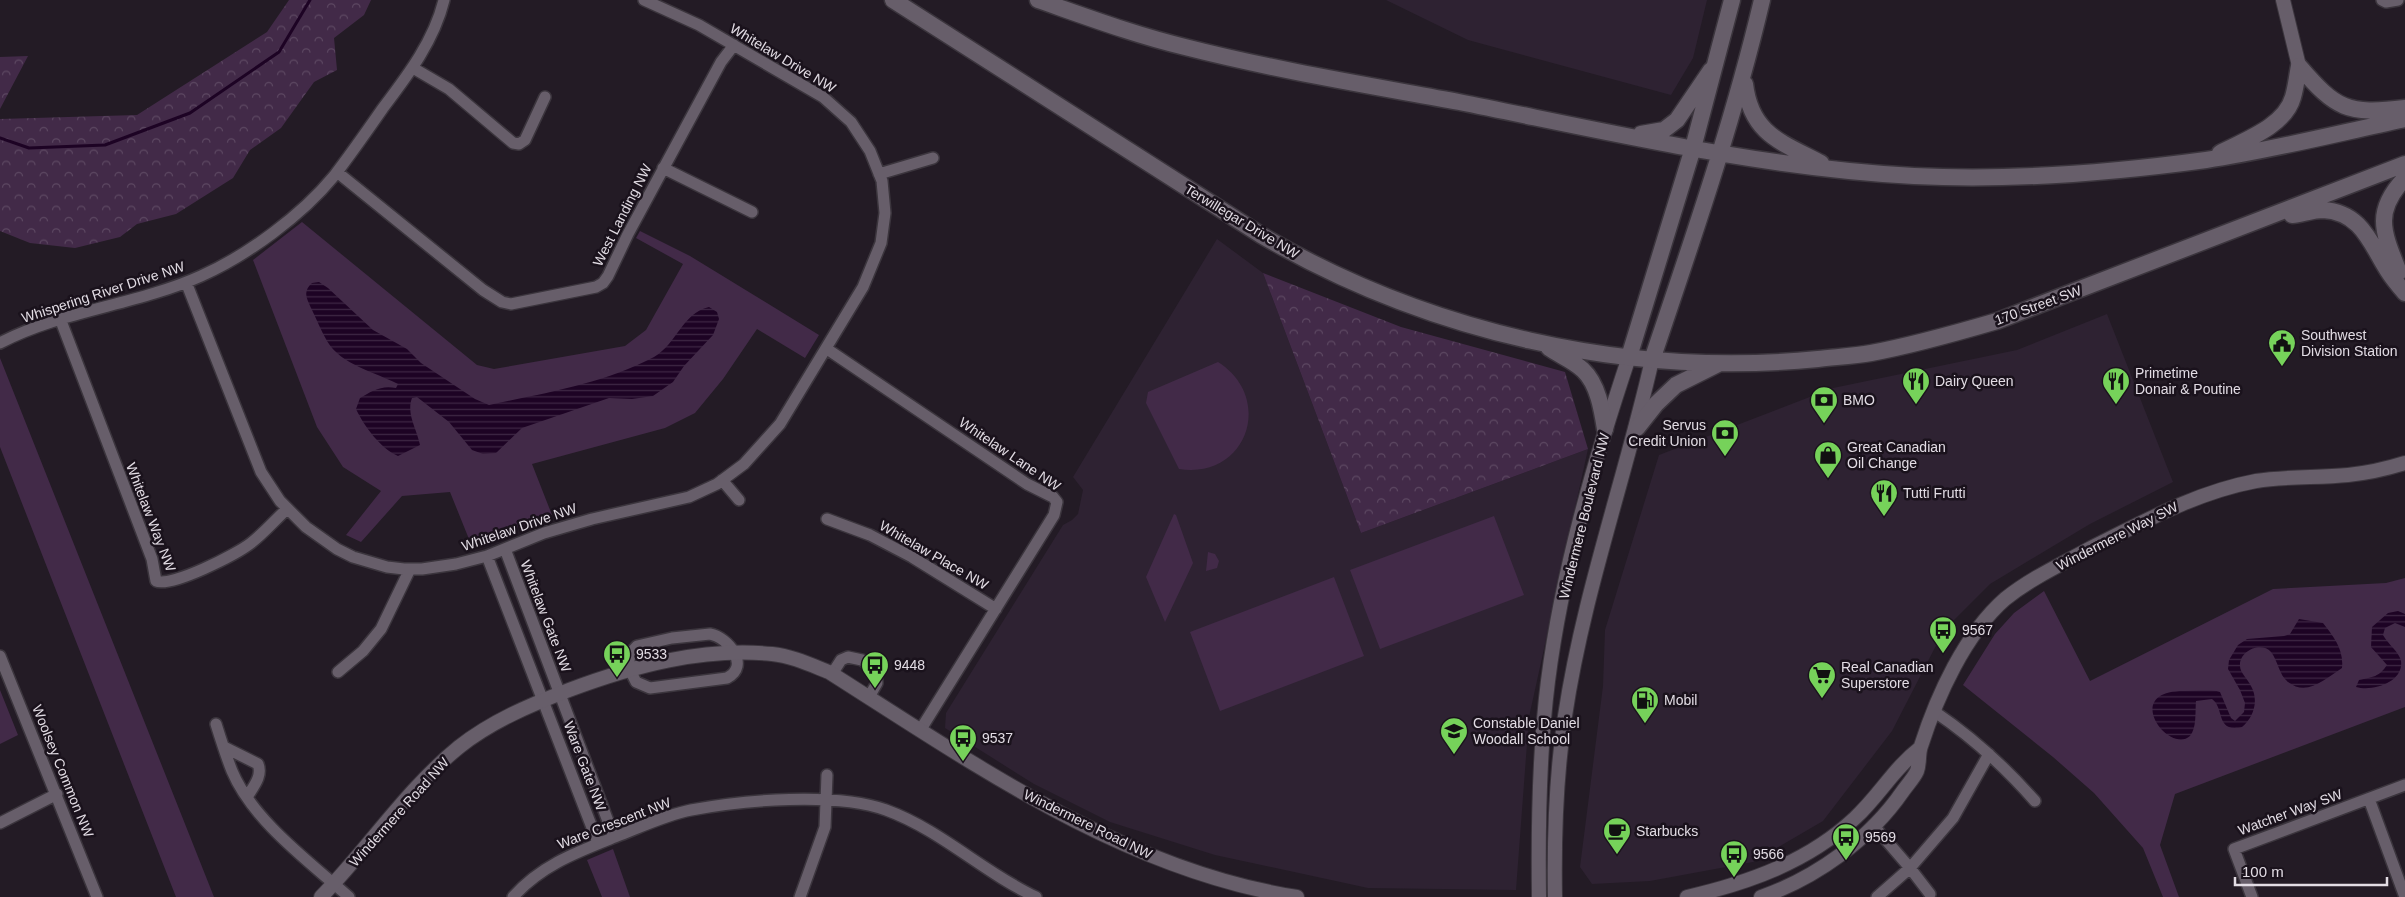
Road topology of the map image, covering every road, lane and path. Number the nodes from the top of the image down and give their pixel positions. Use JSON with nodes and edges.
{"nodes":[{"id":1,"x":444,"y":0,"type":"edge"},
{"id":2,"x":644,"y":0,"type":"edge"},
{"id":3,"x":893,"y":0,"type":"edge"},
{"id":4,"x":1038,"y":0,"type":"edge"},
{"id":5,"x":1732,"y":0,"type":"edge"},
{"id":6,"x":1762,"y":0,"type":"edge"},
{"id":7,"x":2283,"y":0,"type":"edge"},
{"id":8,"x":2382,"y":0,"type":"edge"},
{"id":9,"x":2398,"y":0,"type":"edge"},
{"id":10,"x":734,"y":45,"type":"junction"},
{"id":11,"x":1717,"y":62,"type":"junction"},
{"id":12,"x":2298,"y":66,"type":"junction"},
{"id":13,"x":413,"y":68,"type":"junction"},
{"id":14,"x":1744,"y":77,"type":"junction"},
{"id":15,"x":545,"y":97,"type":"dead end"},
{"id":16,"x":2405,"y":108,"type":"edge"},
{"id":17,"x":2405,"y":119,"type":"edge"},
{"id":18,"x":1630,"y":136,"type":"junction"},
{"id":19,"x":1693,"y":148,"type":"junction"},
{"id":20,"x":1722,"y":153,"type":"junction"},
{"id":21,"x":933,"y":158,"type":"dead end"},
{"id":22,"x":2208,"y":160,"type":"junction"},
{"id":23,"x":2405,"y":164,"type":"edge"},
{"id":24,"x":663,"y":168,"type":"junction"},
{"id":25,"x":1832,"y":169,"type":"junction"},
{"id":26,"x":336,"y":172,"type":"junction"},
{"id":27,"x":879,"y":174,"type":"junction"},
{"id":28,"x":2405,"y":178,"type":"edge"},
{"id":29,"x":752,"y":212,"type":"dead end"},
{"id":30,"x":2263,"y":219,"type":"junction"},
{"id":31,"x":186,"y":282,"type":"junction"},
{"id":32,"x":2405,"y":288,"type":"edge"},
{"id":33,"x":2405,"y":292,"type":"edge"},
{"id":34,"x":61,"y":321,"type":"junction"},
{"id":35,"x":0,"y":343,"type":"edge"},
{"id":36,"x":1543,"y":344,"type":"junction"},
{"id":37,"x":827,"y":349,"type":"junction"},
{"id":38,"x":1629,"y":357,"type":"junction"},
{"id":39,"x":1652,"y":360,"type":"junction"},
{"id":40,"x":1718,"y":364,"type":"junction"},
{"id":41,"x":1637,"y":428,"type":"junction"},
{"id":42,"x":1605,"y":429,"type":"junction"},
{"id":43,"x":2405,"y":463,"type":"edge"},
{"id":44,"x":722,"y":480,"type":"junction"},
{"id":45,"x":739,"y":500,"type":"dead end"},
{"id":46,"x":287,"y":509,"type":"junction"},
{"id":47,"x":828,"y":519,"type":"dead end"},
{"id":48,"x":504,"y":549,"type":"junction"},
{"id":49,"x":487,"y":556,"type":"junction"},
{"id":50,"x":410,"y":569,"type":"junction"},
{"id":51,"x":996,"y":609,"type":"junction"},
{"id":52,"x":734,"y":653,"type":"junction"},
{"id":53,"x":0,"y":656,"type":"edge"},
{"id":54,"x":629,"y":669,"type":"junction"},
{"id":55,"x":338,"y":672,"type":"dead end"},
{"id":56,"x":832,"y":674,"type":"junction"},
{"id":57,"x":559,"y":694,"type":"junction"},
{"id":58,"x":869,"y":697,"type":"junction"},
{"id":59,"x":543,"y":700,"type":"junction"},
{"id":60,"x":1935,"y":712,"type":"junction"},
{"id":61,"x":216,"y":724,"type":"dead end"},
{"id":62,"x":922,"y":729,"type":"junction"},
{"id":63,"x":224,"y":747,"type":"junction"},
{"id":64,"x":1920,"y":748,"type":"junction"},
{"id":65,"x":1989,"y":754,"type":"junction"},
{"id":66,"x":827,"y":775,"type":"dead end"},
{"id":67,"x":2405,"y":785,"type":"edge"},
{"id":68,"x":56,"y":794,"type":"junction"},
{"id":69,"x":247,"y":797,"type":"junction"},
{"id":70,"x":2369,"y":799,"type":"junction"},
{"id":71,"x":827,"y":800,"type":"junction"},
{"id":72,"x":2035,"y":801,"type":"dead end"},
{"id":73,"x":0,"y":823,"type":"edge"},
{"id":74,"x":1873,"y":826,"type":"junction"},
{"id":75,"x":614,"y":837,"type":"junction"},
{"id":76,"x":598,"y":843,"type":"junction"},
{"id":77,"x":1910,"y":868,"type":"junction"},
{"id":78,"x":334,"y":883,"type":"junction"},
{"id":79,"x":1930,"y":894,"type":"dead end"},
{"id":80,"x":97,"y":897,"type":"edge"},
{"id":81,"x":321,"y":897,"type":"edge"},
{"id":82,"x":349,"y":897,"type":"edge"},
{"id":83,"x":513,"y":897,"type":"edge"},
{"id":84,"x":800,"y":897,"type":"edge"},
{"id":85,"x":1036,"y":897,"type":"edge"},
{"id":86,"x":1297,"y":897,"type":"edge"},
{"id":87,"x":1539,"y":897,"type":"edge"},
{"id":88,"x":1555,"y":897,"type":"edge"},
{"id":89,"x":1687,"y":897,"type":"edge"},
{"id":90,"x":1761,"y":897,"type":"edge"},
{"id":91,"x":1877,"y":897,"type":"edge"},
{"id":92,"x":2252,"y":897,"type":"edge"},
{"id":93,"x":2405,"y":897,"type":"edge"}],
"edges":[{"from":1,"to":13,"type":"street","name":"Whispering River Drive NW"},
{"from":2,"to":10,"type":"street","name":"Whitelaw Drive NW"},
{"from":3,"to":36,"type":"main road","name":"Terwillegar Drive NW"},
{"from":4,"to":18,"type":"main road"},
{"from":5,"to":11,"type":"main road","name":"Windermere Boulevard NW"},
{"from":6,"to":14,"type":"main road","name":"Windermere Boulevard NW"},
{"from":7,"to":12,"type":"street"},
{"from":8,"to":9,"type":"street"},
{"from":10,"to":24,"type":"street","name":"West Landing NW"},
{"from":10,"to":27,"type":"street","name":"Whitelaw Drive NW"},
{"from":11,"to":18,"type":"main road"},
{"from":11,"to":19,"type":"main road","name":"Windermere Boulevard NW"},
{"from":12,"to":16,"type":"main road"},
{"from":12,"to":22,"type":"main road"},
{"from":13,"to":15,"type":"street"},
{"from":13,"to":26,"type":"street","name":"Whispering River Drive NW"},
{"from":14,"to":20,"type":"main road","name":"Windermere Boulevard NW"},
{"from":14,"to":25,"type":"main road"},
{"from":17,"to":22,"type":"main road"},
{"from":18,"to":19,"type":"main road"},
{"from":19,"to":20,"type":"main road"},
{"from":19,"to":38,"type":"main road","name":"Windermere Boulevard NW"},
{"from":20,"to":25,"type":"main road"},
{"from":20,"to":39,"type":"main road","name":"Windermere Boulevard NW"},
{"from":21,"to":27,"type":"street"},
{"from":22,"to":25,"type":"main road"},
{"from":23,"to":30,"type":"main road","name":"170 Street SW"},
{"from":24,"to":26,"type":"street","name":"West Landing NW"},
{"from":24,"to":29,"type":"street"},
{"from":26,"to":31,"type":"street","name":"Whispering River Drive NW"},
{"from":27,"to":37,"type":"street","name":"Whitelaw Drive NW"},
{"from":28,"to":32,"type":"main road"},
{"from":30,"to":33,"type":"main road"},
{"from":30,"to":40,"type":"main road","name":"170 Street SW"},
{"from":31,"to":34,"type":"street","name":"Whispering River Drive NW"},
{"from":31,"to":46,"type":"street","name":"Whitelaw Drive NW"},
{"from":34,"to":35,"type":"street","name":"Whispering River Drive NW"},
{"from":34,"to":46,"type":"street","name":"Whitelaw Way NW"},
{"from":36,"to":38,"type":"main road","name":"Terwillegar Drive NW"},
{"from":36,"to":42,"type":"main road"},
{"from":37,"to":44,"type":"street","name":"Whitelaw Drive NW"},
{"from":37,"to":51,"type":"street","name":"Whitelaw Lane NW"},
{"from":38,"to":39,"type":"main road","name":"Terwillegar Drive NW"},
{"from":38,"to":42,"type":"street","name":"Windermere Boulevard NW"},
{"from":39,"to":40,"type":"main road","name":"170 Street SW"},
{"from":39,"to":41,"type":"street","name":"Windermere Boulevard NW"},
{"from":40,"to":41,"type":"main road"},
{"from":41,"to":88,"type":"street","name":"Windermere Boulevard NW"},
{"from":42,"to":87,"type":"street","name":"Windermere Boulevard NW"},
{"from":43,"to":60,"type":"street","name":"Windermere Way SW"},
{"from":44,"to":45,"type":"street"},
{"from":44,"to":48,"type":"street","name":"Whitelaw Drive NW"},
{"from":46,"to":50,"type":"street","name":"Whitelaw Drive NW"},
{"from":47,"to":51,"type":"street","name":"Whitelaw Place NW"},
{"from":48,"to":49,"type":"street","name":"Whitelaw Drive NW"},
{"from":48,"to":57,"type":"street","name":"Whitelaw Gate NW"},
{"from":49,"to":50,"type":"street","name":"Whitelaw Drive NW"},
{"from":49,"to":59,"type":"street"},
{"from":50,"to":55,"type":"street"},
{"from":51,"to":62,"type":"street","name":"Whitelaw Lane NW"},
{"from":52,"to":54,"type":"street","name":"Windermere Road NW"},
{"from":52,"to":54,"type":"street"},
{"from":52,"to":54,"type":"street"},
{"from":52,"to":56,"type":"street","name":"Windermere Road NW"},
{"from":53,"to":68,"type":"street","name":"Woolsey Common NW"},
{"from":54,"to":57,"type":"street","name":"Windermere Road NW"},
{"from":56,"to":58,"type":"street","name":"Windermere Road NW"},
{"from":56,"to":58,"type":"street"},
{"from":57,"to":59,"type":"street","name":"Windermere Road NW"},
{"from":57,"to":75,"type":"street","name":"Ware Gate NW"},
{"from":58,"to":62,"type":"street","name":"Windermere Road NW"},
{"from":59,"to":76,"type":"street","name":"Ware Gate NW"},
{"from":59,"to":78,"type":"street","name":"Windermere Road NW"},
{"from":60,"to":64,"type":"street","name":"Windermere Way SW"},
{"from":60,"to":65,"type":"street"},
{"from":61,"to":63,"type":"street"},
{"from":62,"to":86,"type":"street","name":"Windermere Road NW"},
{"from":63,"to":69,"type":"street"},
{"from":63,"to":69,"type":"street"},
{"from":64,"to":74,"type":"street","name":"Windermere Way SW"},
{"from":64,"to":89,"type":"street","name":"Windermere Way SW"},
{"from":65,"to":72,"type":"street"},
{"from":65,"to":77,"type":"street"},
{"from":66,"to":71,"type":"street"},
{"from":67,"to":70,"type":"street","name":"Watcher Way SW"},
{"from":68,"to":73,"type":"street"},
{"from":68,"to":80,"type":"street","name":"Woolsey Common NW"},
{"from":69,"to":78,"type":"street"},
{"from":70,"to":92,"type":"street","name":"Watcher Way SW"},
{"from":70,"to":93,"type":"street"},
{"from":71,"to":75,"type":"street","name":"Ware Crescent NW"},
{"from":71,"to":84,"type":"street"},
{"from":71,"to":85,"type":"street","name":"Ware Crescent NW"},
{"from":74,"to":77,"type":"street"},
{"from":74,"to":90,"type":"street","name":"Windermere Way SW"},
{"from":75,"to":76,"type":"street","name":"Ware Crescent NW"},
{"from":76,"to":83,"type":"street","name":"Ware Crescent NW"},
{"from":77,"to":79,"type":"street"},
{"from":77,"to":91,"type":"street"},
{"from":78,"to":81,"type":"street","name":"Windermere Road NW"},
{"from":78,"to":82,"type":"street"}]}
